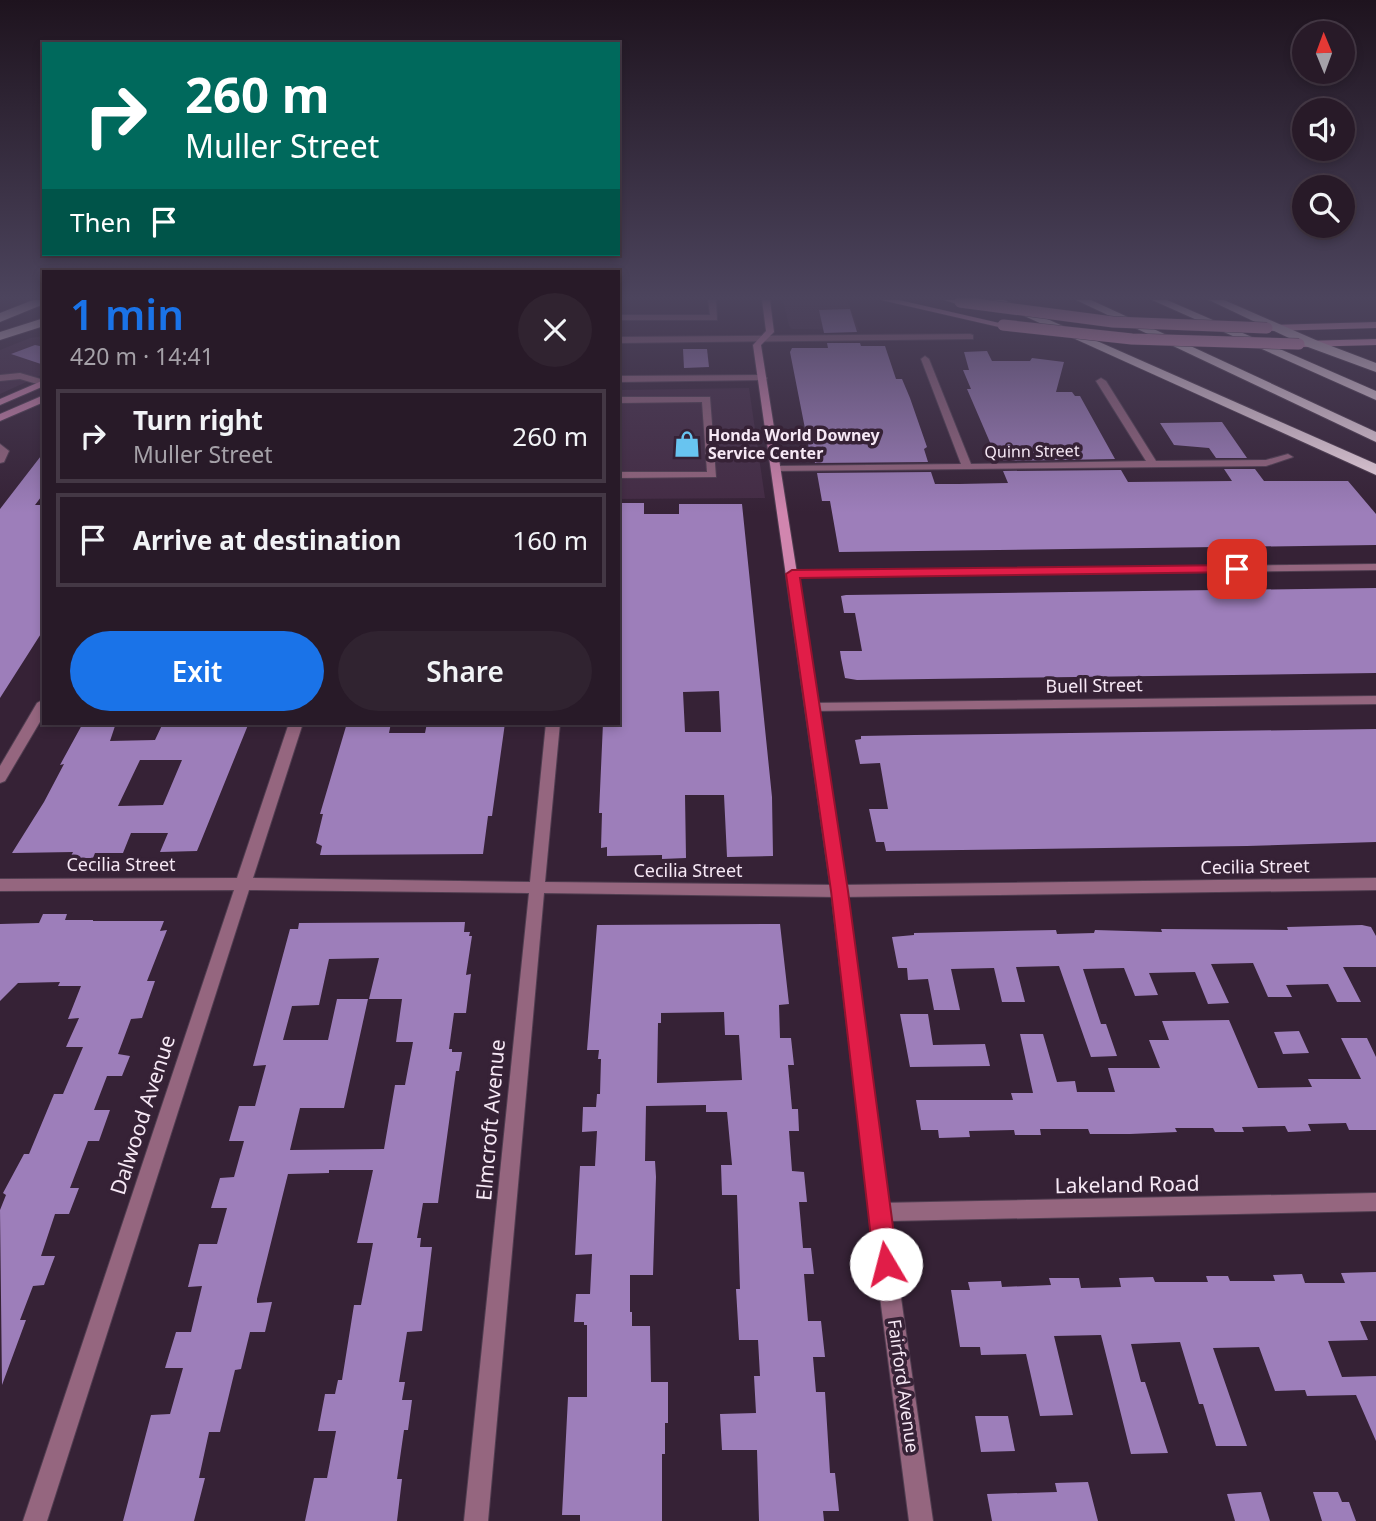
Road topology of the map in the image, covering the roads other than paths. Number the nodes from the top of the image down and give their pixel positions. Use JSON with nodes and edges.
{"nodes":[{"id":1,"x":761,"y":371,"type":"edge"},
{"id":2,"x":930,"y":371,"type":"edge"},
{"id":3,"x":1154,"y":371,"type":"edge"},
{"id":4,"x":1233,"y":371,"type":"edge"},
{"id":5,"x":1319,"y":371,"type":"edge"},
{"id":6,"x":0,"y":378,"type":"edge"},
{"id":7,"x":762,"y":378,"type":"junction"},
{"id":8,"x":620,"y":379,"type":"edge"},
{"id":9,"x":1101,"y":381,"type":"dead end"},
{"id":10,"x":42,"y":382,"type":"edge"},
{"id":11,"x":42,"y":384,"type":"edge"},
{"id":12,"x":1376,"y":396,"type":"edge"},
{"id":13,"x":42,"y":399,"type":"edge"},
{"id":14,"x":620,"y":400,"type":"edge"},
{"id":15,"x":0,"y":402,"type":"edge"},
{"id":16,"x":0,"y":418,"type":"edge"},
{"id":17,"x":1376,"y":438,"type":"edge"},
{"id":18,"x":0,"y":447,"type":"edge"},
{"id":19,"x":1288,"y":457,"type":"dead end"},
{"id":20,"x":0,"y":460,"type":"edge"},
{"id":21,"x":1153,"y":465,"type":"junction"},
{"id":22,"x":967,"y":467,"type":"junction"},
{"id":23,"x":776,"y":469,"type":"junction"},
{"id":24,"x":1376,"y":470,"type":"edge"},
{"id":25,"x":620,"y":475,"type":"edge"},
{"id":26,"x":1376,"y":567,"type":"edge"},
{"id":27,"x":792,"y":574,"type":"junction"},
{"id":28,"x":1376,"y":700,"type":"edge"},
{"id":29,"x":42,"y":706,"type":"edge"},
{"id":30,"x":812,"y":707,"type":"junction"},
{"id":31,"x":295,"y":725,"type":"edge"},
{"id":32,"x":553,"y":725,"type":"edge"},
{"id":33,"x":0,"y":778,"type":"edge"},
{"id":34,"x":242,"y":884,"type":"junction"},
{"id":35,"x":1376,"y":884,"type":"edge"},
{"id":36,"x":0,"y":885,"type":"edge"},
{"id":37,"x":536,"y":889,"type":"junction"},
{"id":38,"x":839,"y":891,"type":"junction"},
{"id":39,"x":1376,"y":1202,"type":"edge"},
{"id":40,"x":879,"y":1212,"type":"junction"},
{"id":41,"x":36,"y":1521,"type":"edge"},
{"id":42,"x":476,"y":1521,"type":"edge"},
{"id":43,"x":921,"y":1521,"type":"edge"}],
"edges":[{"from":1,"to":7,"type":"street","name":"Fairford Avenue"},
{"from":2,"to":22,"type":"street"},
{"from":3,"to":24,"type":"highway"},
{"from":4,"to":17,"type":"highway"},
{"from":5,"to":12,"type":"highway"},
{"from":6,"to":10,"type":"street"},
{"from":7,"to":8,"type":"street"},
{"from":7,"to":23,"type":"street","name":"Fairford Avenue"},
{"from":9,"to":21,"type":"street"},
{"from":11,"to":15,"type":"street"},
{"from":13,"to":16,"type":"street"},
{"from":14,"to":25,"type":"street"},
{"from":18,"to":20,"type":"street"},
{"from":19,"to":21,"type":"street","name":"Quinn Street"},
{"from":21,"to":22,"type":"street","name":"Quinn Street"},
{"from":22,"to":23,"type":"street","name":"Quinn Street"},
{"from":23,"to":27,"type":"street","name":"Fairford Avenue"},
{"from":26,"to":27,"type":"street"},
{"from":27,"to":30,"type":"street","name":"Fairford Avenue"},
{"from":28,"to":30,"type":"street","name":"Buell Street"},
{"from":29,"to":33,"type":"street"},
{"from":30,"to":38,"type":"street","name":"Fairford Avenue"},
{"from":31,"to":34,"type":"street","name":"Dalwood Avenue"},
{"from":32,"to":37,"type":"street","name":"Elmcroft Avenue"},
{"from":34,"to":36,"type":"street","name":"Cecilia Street"},
{"from":34,"to":37,"type":"street","name":"Cecilia Street"},
{"from":34,"to":41,"type":"street","name":"Dalwood Avenue"},
{"from":35,"to":38,"type":"street","name":"Cecilia Street"},
{"from":37,"to":38,"type":"street","name":"Cecilia Street"},
{"from":37,"to":42,"type":"street","name":"Elmcroft Avenue"},
{"from":38,"to":40,"type":"street","name":"Fairford Avenue"},
{"from":39,"to":40,"type":"street","name":"Lakeland Road"},
{"from":40,"to":43,"type":"street","name":"Fairford Avenue"}]}
